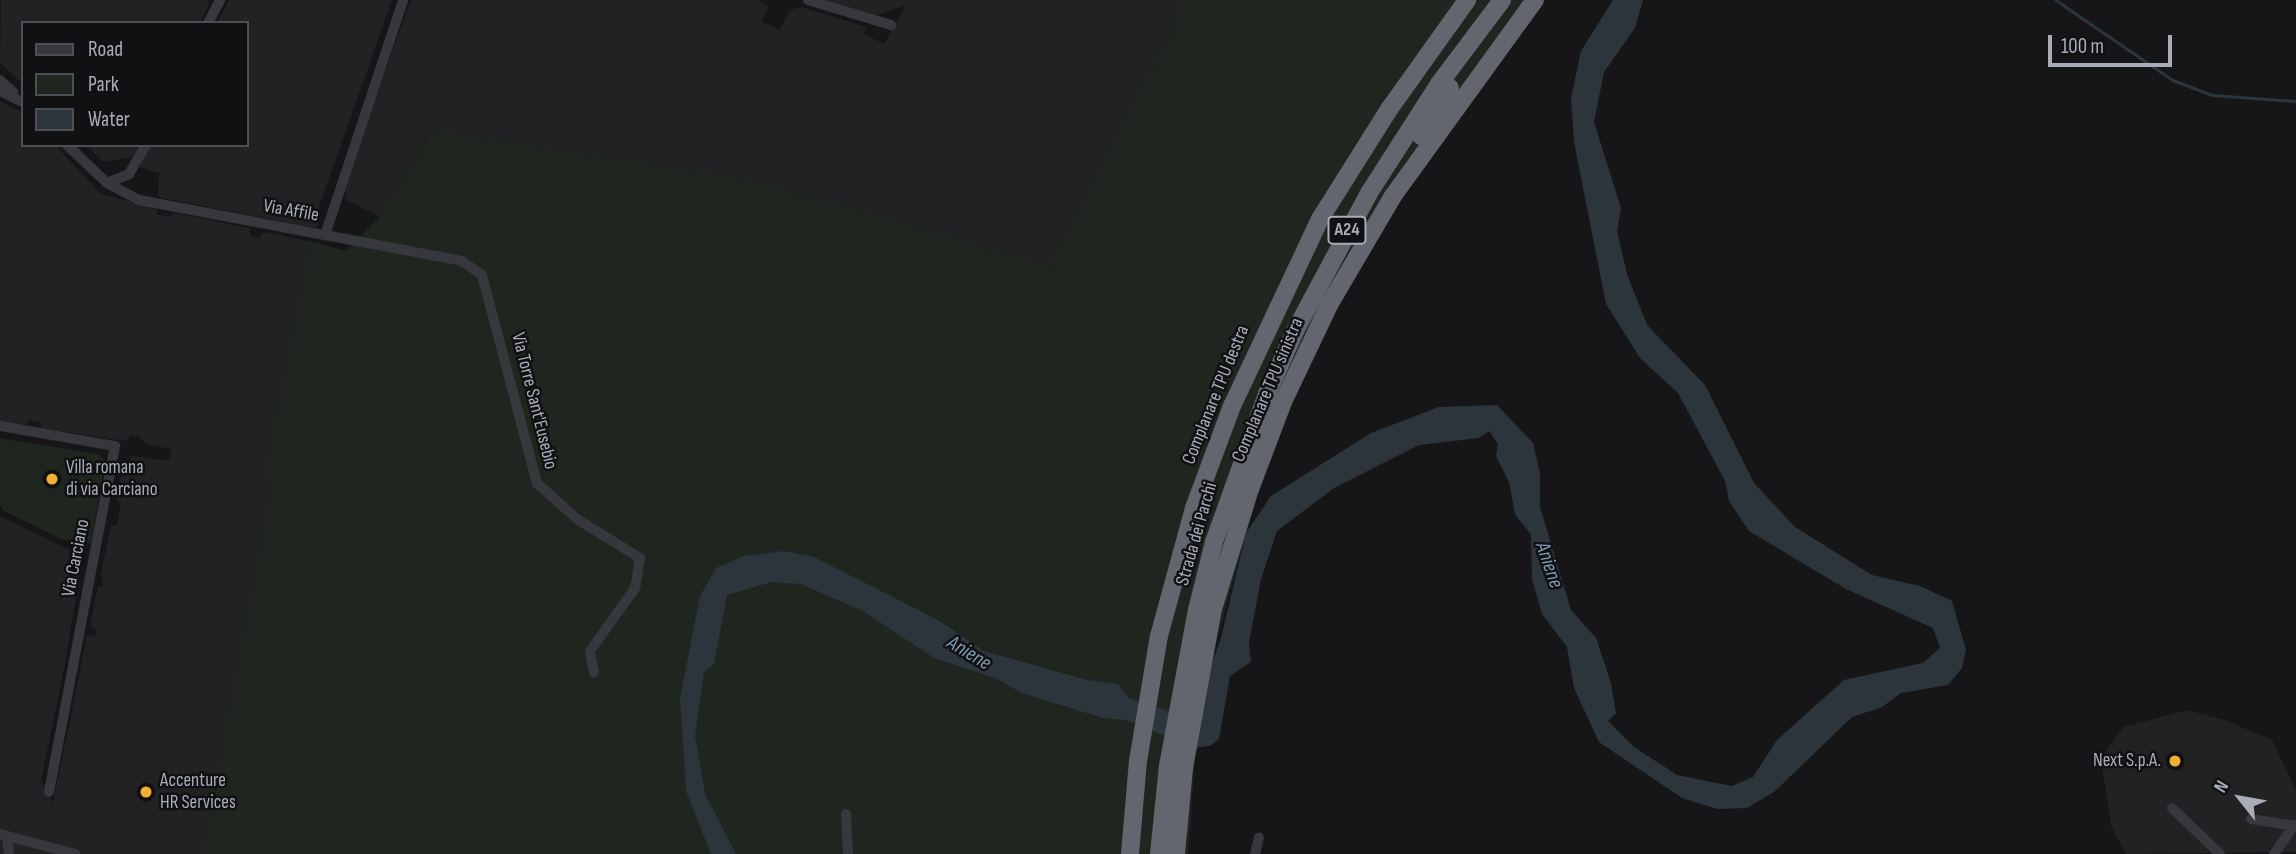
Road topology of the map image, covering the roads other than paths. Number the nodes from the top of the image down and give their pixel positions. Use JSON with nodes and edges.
{"nodes":[{"id":1,"x":220,"y":0,"type":"edge"},
{"id":2,"x":403,"y":0,"type":"edge"},
{"id":3,"x":808,"y":0,"type":"edge"},
{"id":4,"x":1466,"y":0,"type":"edge"},
{"id":5,"x":1489,"y":0,"type":"edge"},
{"id":6,"x":1502,"y":0,"type":"edge"},
{"id":7,"x":1511,"y":0,"type":"edge"},
{"id":8,"x":1535,"y":0,"type":"edge"},
{"id":9,"x":209,"y":21,"type":"edge"},
{"id":10,"x":891,"y":25,"type":"dead end"},
{"id":11,"x":0,"y":80,"type":"edge"},
{"id":12,"x":0,"y":90,"type":"edge"},
{"id":13,"x":19,"y":99,"type":"edge"},
{"id":14,"x":70,"y":147,"type":"edge"},
{"id":15,"x":145,"y":147,"type":"edge"},
{"id":16,"x":107,"y":183,"type":"junction"},
{"id":17,"x":325,"y":235,"type":"junction"},
{"id":18,"x":1357,"y":252,"type":"junction"},
{"id":19,"x":0,"y":426,"type":"edge"},
{"id":20,"x":1236,"y":484,"type":"junction"},
{"id":21,"x":594,"y":673,"type":"dead end"},
{"id":22,"x":1170,"y":766,"type":"junction"},
{"id":23,"x":49,"y":792,"type":"dead end"},
{"id":24,"x":2172,"y":808,"type":"dead end"},
{"id":25,"x":846,"y":814,"type":"dead end"},
{"id":26,"x":2251,"y":818,"type":"dead end"},
{"id":27,"x":2295,"y":825,"type":"edge"},
{"id":28,"x":4,"y":835,"type":"edge"},
{"id":29,"x":1259,"y":837,"type":"dead end"},
{"id":30,"x":9,"y":854,"type":"edge"},
{"id":31,"x":75,"y":854,"type":"edge"},
{"id":32,"x":848,"y":854,"type":"edge"},
{"id":33,"x":1130,"y":854,"type":"edge"},
{"id":34,"x":1147,"y":854,"type":"edge"},
{"id":35,"x":1159,"y":854,"type":"edge"},
{"id":36,"x":1177,"y":854,"type":"edge"},
{"id":37,"x":1255,"y":854,"type":"edge"},
{"id":38,"x":2220,"y":854,"type":"edge"},
{"id":39,"x":2274,"y":854,"type":"edge"}],
"edges":[{"from":1,"to":9,"type":"street"},
{"from":2,"to":17,"type":"street","name":"Via Affile"},
{"from":3,"to":10,"type":"street"},
{"from":4,"to":33,"type":"highway","name":"Complanare TPU destra"},
{"from":5,"to":20,"type":"highway","name":"Strada dei Parchi","number":"A24"},
{"from":6,"to":20,"type":"highway","name":"Strada dei Parchi","number":"A24"},
{"from":7,"to":18,"type":"highway"},
{"from":8,"to":18,"type":"highway","name":"Complanare TPU sinistra"},
{"from":11,"to":13,"type":"street"},
{"from":12,"to":13,"type":"street"},
{"from":14,"to":16,"type":"street","name":"Via Affile"},
{"from":15,"to":16,"type":"street"},
{"from":16,"to":17,"type":"street","name":"Via Affile"},
{"from":17,"to":21,"type":"street","name":"Via Torre Sant'Eusebio"},
{"from":18,"to":20,"type":"highway","name":"Complanare TPU sinistra"},
{"from":19,"to":23,"type":"street","name":"Via Carciano"},
{"from":20,"to":22,"type":"highway","name":"Complanare TPU sinistra"},
{"from":20,"to":22,"type":"highway","name":"Strada dei Parchi","number":"A24"},
{"from":22,"to":34,"type":"highway","name":"Strada dei Parchi","number":"A24"},
{"from":22,"to":35,"type":"highway","name":"Strada dei Parchi","number":"A24"},
{"from":22,"to":36,"type":"highway","name":"Complanare TPU sinistra"},
{"from":24,"to":38,"type":"street"},
{"from":25,"to":32,"type":"street"},
{"from":26,"to":27,"type":"street"},
{"from":27,"to":39,"type":"street"},
{"from":28,"to":30,"type":"street"},
{"from":28,"to":31,"type":"street"},
{"from":29,"to":37,"type":"street"}]}
